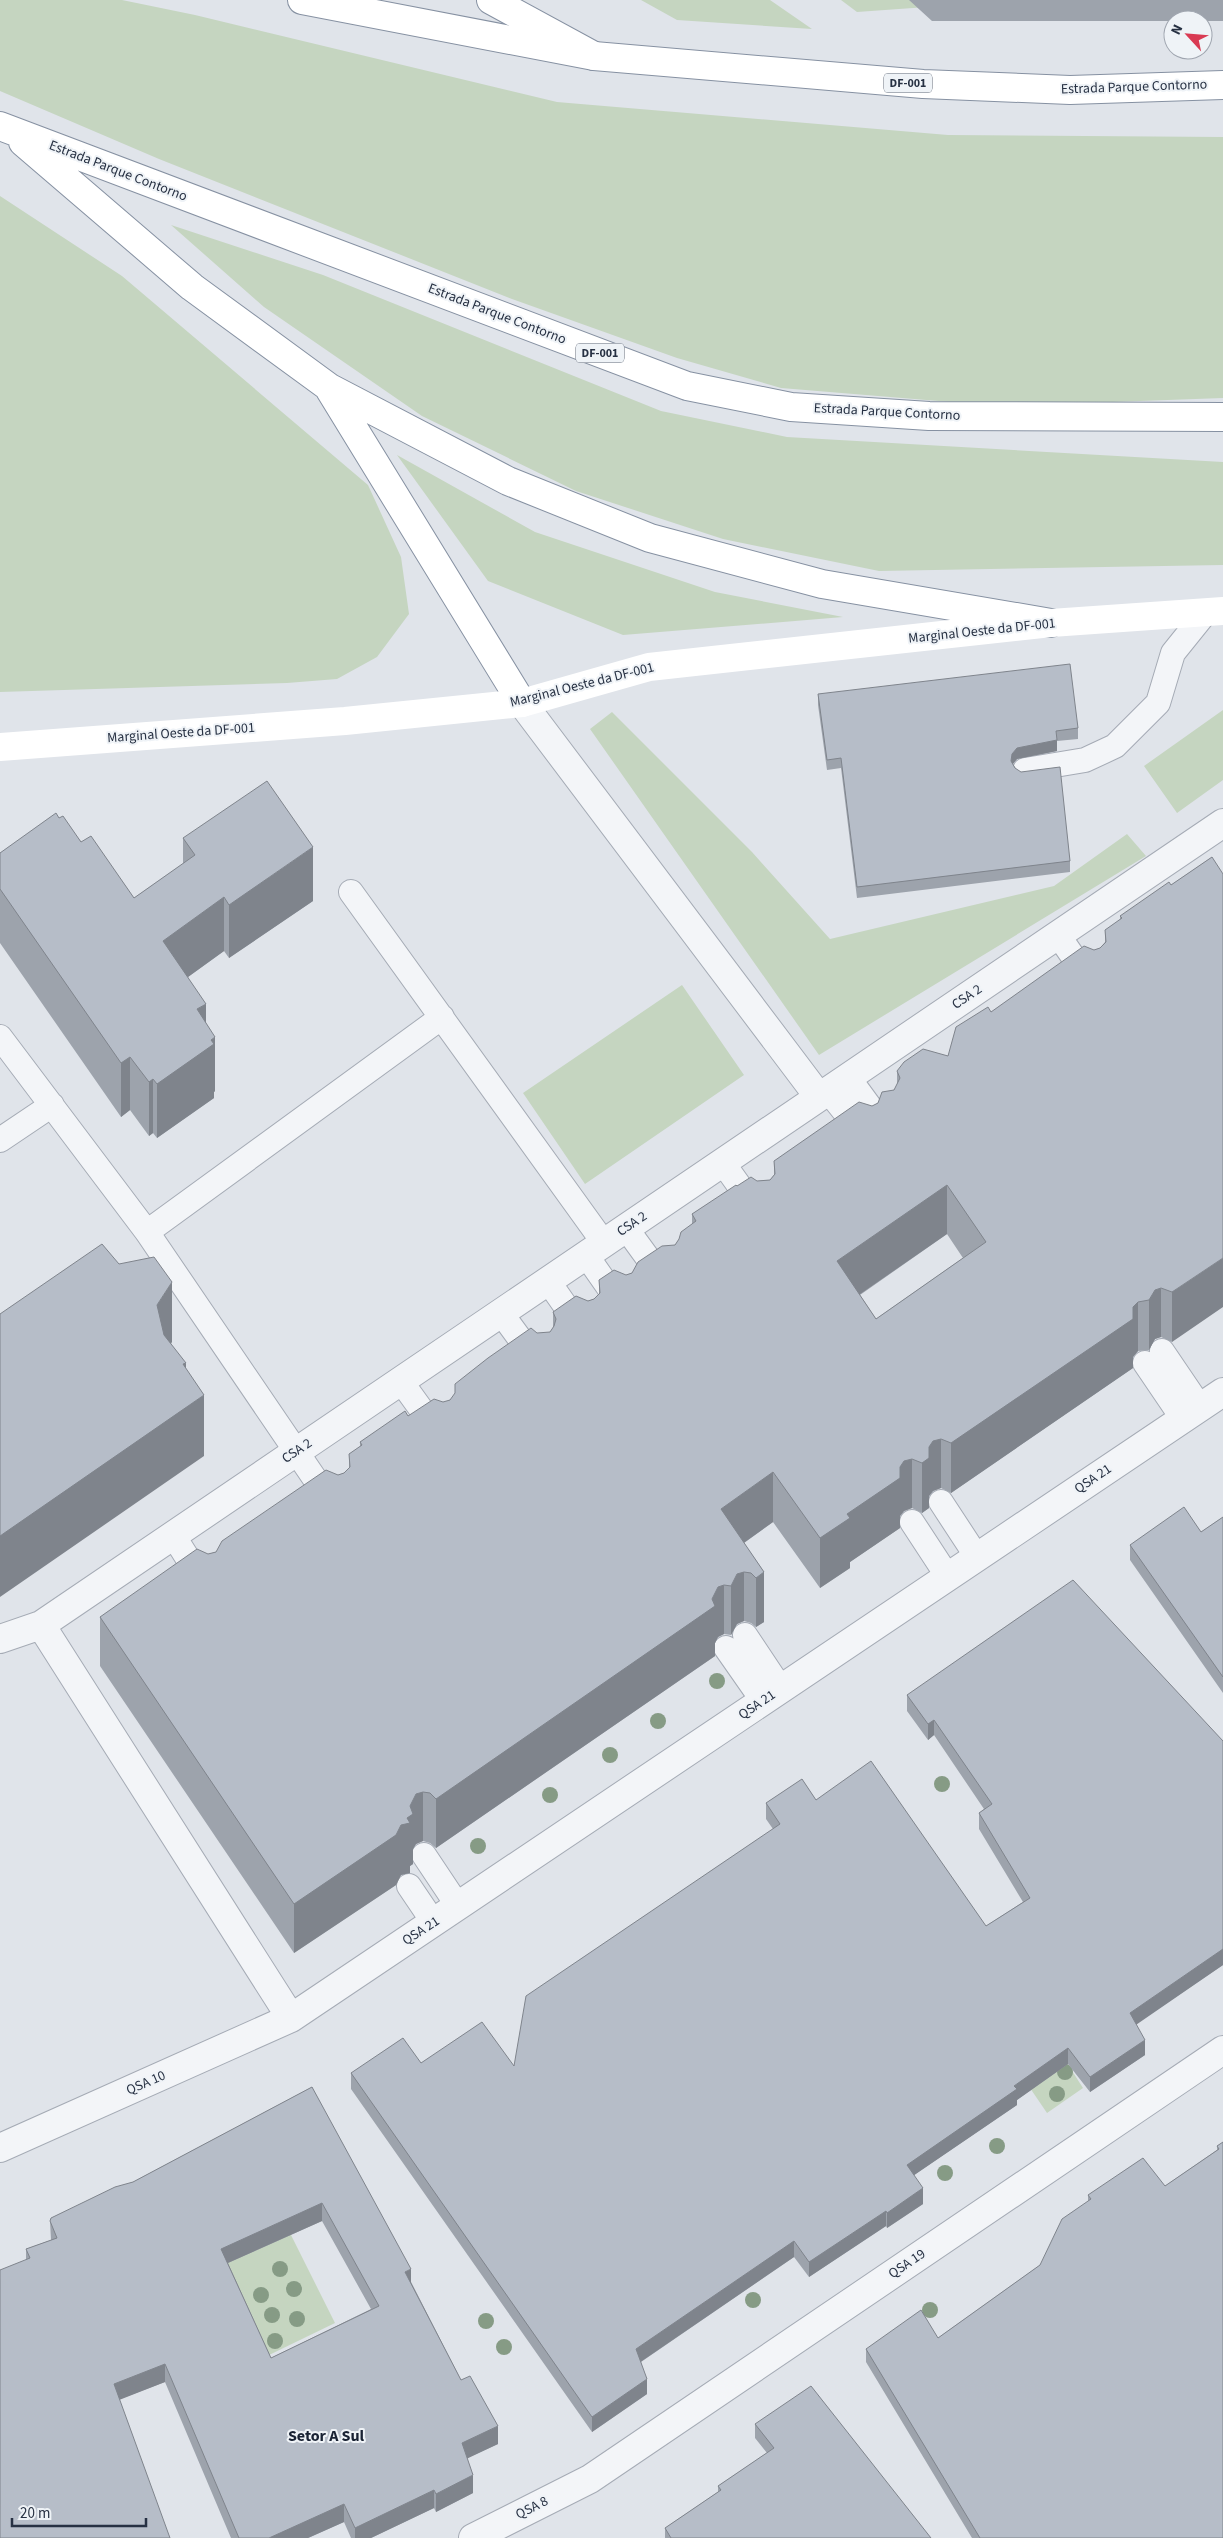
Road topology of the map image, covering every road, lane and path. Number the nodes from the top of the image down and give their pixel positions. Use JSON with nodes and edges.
{"nodes":[{"id":1,"x":302,"y":0,"type":"edge"},
{"id":2,"x":492,"y":0,"type":"edge"},
{"id":3,"x":516,"y":7,"type":"edge"},
{"id":4,"x":594,"y":56,"type":"junction"},
{"id":5,"x":1223,"y":85,"type":"edge"},
{"id":6,"x":4,"y":128,"type":"edge"},
{"id":7,"x":330,"y":388,"type":"junction"},
{"id":8,"x":1223,"y":417,"type":"edge"},
{"id":9,"x":1214,"y":611,"type":"edge"},
{"id":10,"x":1051,"y":623,"type":"junction"},
{"id":11,"x":522,"y":703,"type":"junction"},
{"id":12,"x":0,"y":747,"type":"edge"},
{"id":13,"x":1026,"y":770,"type":"edge"},
{"id":14,"x":1223,"y":823,"type":"edge"},
{"id":15,"x":351,"y":892,"type":"dead end"},
{"id":16,"x":1058,"y":935,"type":"junction"},
{"id":17,"x":1093,"y":986,"type":"edge"},
{"id":18,"x":442,"y":1017,"type":"junction"},
{"id":19,"x":0,"y":1037,"type":"edge"},
{"id":20,"x":832,"y":1088,"type":"junction"},
{"id":21,"x":52,"y":1105,"type":"junction"},
{"id":22,"x":877,"y":1136,"type":"edge"},
{"id":23,"x":0,"y":1140,"type":"edge"},
{"id":24,"x":723,"y":1163,"type":"junction"},
{"id":25,"x":762,"y":1218,"type":"edge"},
{"id":26,"x":147,"y":1232,"type":"junction"},
{"id":27,"x":605,"y":1242,"type":"junction"},
{"id":28,"x":548,"y":1281,"type":"junction"},
{"id":29,"x":666,"y":1283,"type":"edge"},
{"id":30,"x":625,"y":1311,"type":"edge"},
{"id":31,"x":501,"y":1313,"type":"junction"},
{"id":32,"x":587,"y":1338,"type":"edge"},
{"id":33,"x":1153,"y":1357,"type":"dead end"},
{"id":34,"x":542,"y":1370,"type":"edge"},
{"id":35,"x":395,"y":1385,"type":"junction"},
{"id":36,"x":1223,"y":1392,"type":"edge"},
{"id":37,"x":1192,"y":1413,"type":"junction"},
{"id":38,"x":436,"y":1443,"type":"edge"},
{"id":39,"x":296,"y":1452,"type":"junction"},
{"id":40,"x":941,"y":1502,"type":"dead end"},
{"id":41,"x":337,"y":1511,"type":"edge"},
{"id":42,"x":912,"y":1522,"type":"dead end"},
{"id":43,"x":173,"y":1535,"type":"junction"},
{"id":44,"x":977,"y":1557,"type":"junction"},
{"id":45,"x":948,"y":1577,"type":"junction"},
{"id":46,"x":208,"y":1590,"type":"edge"},
{"id":47,"x":41,"y":1625,"type":"junction"},
{"id":48,"x":0,"y":1639,"type":"edge"},
{"id":49,"x":735,"y":1641,"type":"dead end"},
{"id":50,"x":772,"y":1695,"type":"junction"},
{"id":51,"x":424,"y":1855,"type":"dead end"},
{"id":52,"x":409,"y":1886,"type":"dead end"},
{"id":53,"x":458,"y":1906,"type":"junction"},
{"id":54,"x":434,"y":1923,"type":"junction"},
{"id":55,"x":291,"y":2018,"type":"junction"},
{"id":56,"x":1223,"y":2050,"type":"edge"},
{"id":57,"x":0,"y":2148,"type":"edge"},
{"id":58,"x":590,"y":2478,"type":"joint"},
{"id":59,"x":473,"y":2538,"type":"edge"}],
"edges":[{"from":1,"to":4,"type":"main road","name":"Estrada Parque Contorno","number":"DF-001"},
{"from":2,"to":3,"type":"main road"},
{"from":3,"to":4,"type":"main road"},
{"from":4,"to":5,"type":"main road","name":"Estrada Parque Contorno","number":"DF-001"},
{"from":6,"to":7,"type":"main road"},
{"from":6,"to":8,"type":"main road","name":"Estrada Parque Contorno","number":"DF-001"},
{"from":7,"to":10,"type":"main road"},
{"from":7,"to":11,"type":"main road"},
{"from":9,"to":10,"type":"main road","name":"Marginal Oeste da DF-001"},
{"from":9,"to":13,"type":"lane"},
{"from":10,"to":11,"type":"main road","name":"Marginal Oeste da DF-001"},
{"from":11,"to":12,"type":"main road","name":"Marginal Oeste da DF-001"},
{"from":11,"to":20,"type":"street"},
{"from":14,"to":16,"type":"street","name":"CSA 2"},
{"from":15,"to":18,"type":"lane"},
{"from":16,"to":17,"type":"lane"},
{"from":16,"to":20,"type":"street","name":"CSA 2"},
{"from":18,"to":26,"type":"lane"},
{"from":18,"to":27,"type":"lane"},
{"from":19,"to":21,"type":"lane"},
{"from":20,"to":22,"type":"lane"},
{"from":20,"to":24,"type":"street","name":"CSA 2"},
{"from":21,"to":23,"type":"lane"},
{"from":21,"to":26,"type":"lane"},
{"from":24,"to":25,"type":"lane"},
{"from":24,"to":27,"type":"street","name":"CSA 2"},
{"from":26,"to":39,"type":"lane"},
{"from":27,"to":28,"type":"street","name":"CSA 2"},
{"from":27,"to":29,"type":"lane"},
{"from":27,"to":30,"type":"lane"},
{"from":28,"to":31,"type":"street","name":"CSA 2"},
{"from":28,"to":32,"type":"lane"},
{"from":31,"to":34,"type":"lane"},
{"from":31,"to":35,"type":"street","name":"CSA 2"},
{"from":33,"to":37,"type":"lane"},
{"from":35,"to":38,"type":"lane"},
{"from":35,"to":39,"type":"street","name":"CSA 2"},
{"from":36,"to":37,"type":"street","name":"QSA 21"},
{"from":37,"to":44,"type":"street","name":"QSA 21"},
{"from":39,"to":41,"type":"lane"},
{"from":39,"to":43,"type":"street","name":"CSA 2"},
{"from":40,"to":44,"type":"lane"},
{"from":42,"to":45,"type":"lane"},
{"from":43,"to":46,"type":"lane"},
{"from":43,"to":47,"type":"street","name":"CSA 2"},
{"from":44,"to":45,"type":"street","name":"QSA 21"},
{"from":45,"to":50,"type":"street","name":"QSA 21"},
{"from":47,"to":48,"type":"street","name":"CSA 2"},
{"from":47,"to":55,"type":"street"},
{"from":49,"to":50,"type":"lane"},
{"from":50,"to":53,"type":"street","name":"QSA 21"},
{"from":51,"to":53,"type":"lane"},
{"from":52,"to":54,"type":"lane"},
{"from":53,"to":54,"type":"street","name":"QSA 21"},
{"from":54,"to":55,"type":"street","name":"QSA 21"},
{"from":55,"to":57,"type":"street","name":"QSA 10"},
{"from":56,"to":58,"type":"street","name":"QSA 19"},
{"from":58,"to":59,"type":"street","name":"QSA 8"}]}
